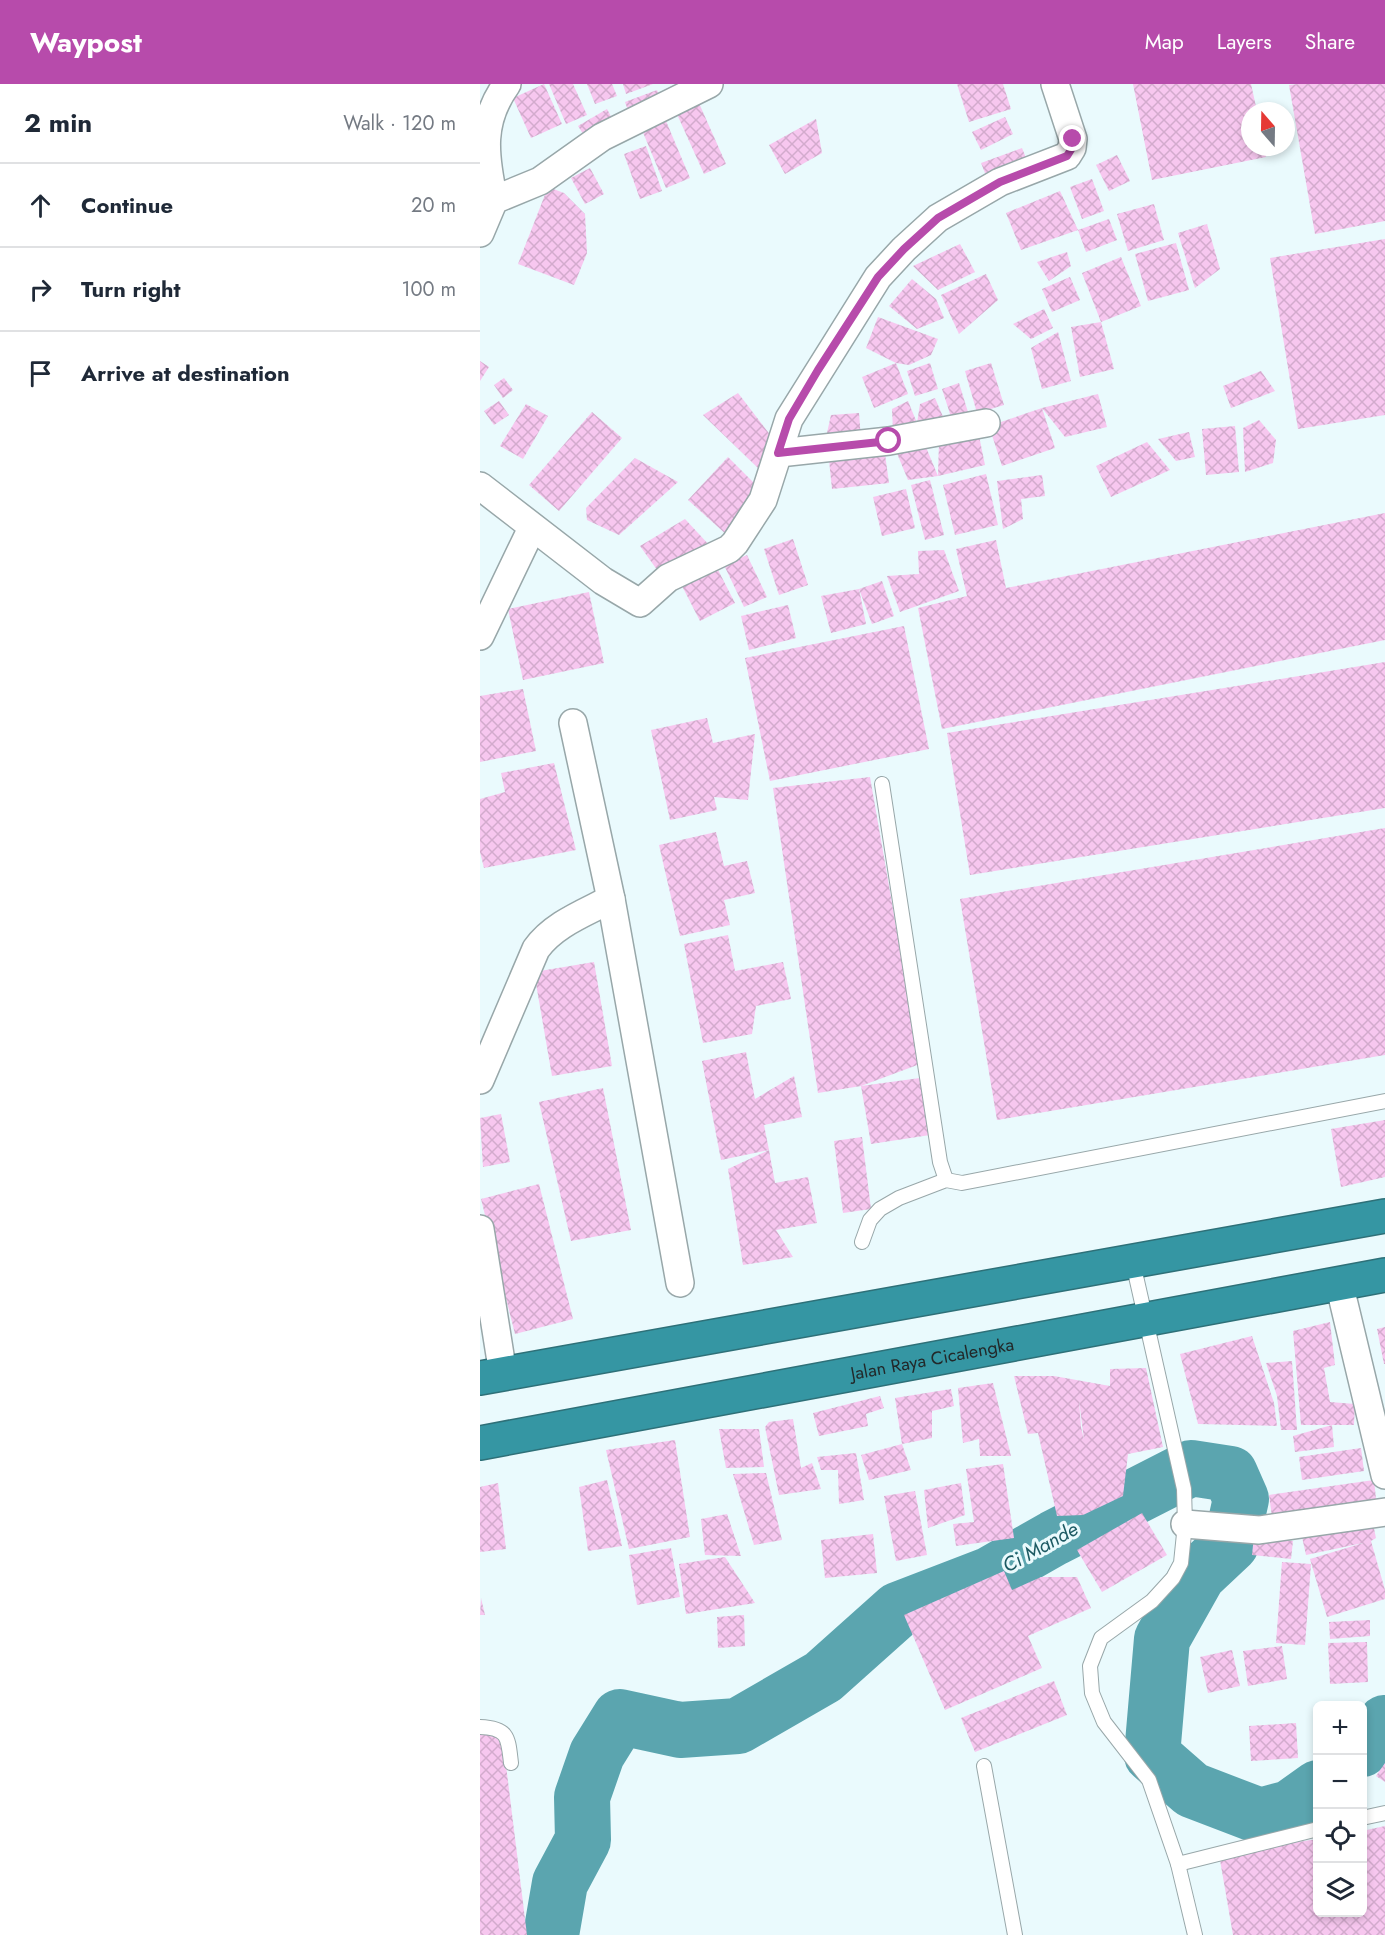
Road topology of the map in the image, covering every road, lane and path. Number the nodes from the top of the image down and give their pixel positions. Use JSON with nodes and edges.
{"nodes":[{"id":1,"x":507,"y":84,"type":"edge"},
{"id":2,"x":709,"y":84,"type":"edge"},
{"id":3,"x":1055,"y":84,"type":"edge"},
{"id":4,"x":494,"y":200,"type":"junction"},
{"id":5,"x":480,"y":232,"type":"edge"},
{"id":6,"x":986,"y":423,"type":"dead end"},
{"id":7,"x":778,"y":453,"type":"junction"},
{"id":8,"x":480,"y":486,"type":"edge"},
{"id":9,"x":532,"y":528,"type":"junction"},
{"id":10,"x":480,"y":636,"type":"edge"},
{"id":11,"x":573,"y":723,"type":"dead end"},
{"id":12,"x":882,"y":784,"type":"dead end"},
{"id":13,"x":612,"y":899,"type":"junction"},
{"id":14,"x":480,"y":1080,"type":"edge"},
{"id":15,"x":1385,"y":1101,"type":"edge"},
{"id":16,"x":946,"y":1180,"type":"junction"},
{"id":17,"x":1385,"y":1216,"type":"edge"},
{"id":18,"x":480,"y":1229,"type":"edge"},
{"id":19,"x":862,"y":1242,"type":"dead end"},
{"id":20,"x":1133,"y":1263,"type":"junction"},
{"id":21,"x":1385,"y":1275,"type":"edge"},
{"id":22,"x":680,"y":1283,"type":"dead end"},
{"id":23,"x":1339,"y":1283,"type":"junction"},
{"id":24,"x":1146,"y":1319,"type":"junction"},
{"id":25,"x":492,"y":1376,"type":"edge"},
{"id":26,"x":480,"y":1443,"type":"edge"},
{"id":27,"x":1385,"y":1475,"type":"edge"},
{"id":28,"x":1385,"y":1512,"type":"edge"},
{"id":29,"x":1185,"y":1524,"type":"junction"},
{"id":30,"x":480,"y":1727,"type":"edge"},
{"id":31,"x":511,"y":1763,"type":"dead end"},
{"id":32,"x":984,"y":1766,"type":"dead end"},
{"id":33,"x":1385,"y":1814,"type":"edge"},
{"id":34,"x":1367,"y":1817,"type":"edge"},
{"id":35,"x":1313,"y":1830,"type":"edge"},
{"id":36,"x":1178,"y":1864,"type":"junction"},
{"id":37,"x":1015,"y":1935,"type":"edge"},
{"id":38,"x":1195,"y":1935,"type":"edge"}],
"edges":[{"from":1,"to":4,"type":"street"},
{"from":2,"to":4,"type":"street"},
{"from":3,"to":7,"type":"street"},
{"from":4,"to":5,"type":"street"},
{"from":6,"to":7,"type":"street"},
{"from":7,"to":9,"type":"street"},
{"from":8,"to":9,"type":"street"},
{"from":9,"to":10,"type":"street"},
{"from":11,"to":13,"type":"street"},
{"from":12,"to":16,"type":"lane"},
{"from":13,"to":14,"type":"street"},
{"from":13,"to":22,"type":"street"},
{"from":15,"to":16,"type":"lane"},
{"from":16,"to":19,"type":"lane"},
{"from":17,"to":20,"type":"highway"},
{"from":18,"to":25,"type":"street"},
{"from":20,"to":24,"type":"lane"},
{"from":20,"to":25,"type":"highway"},
{"from":21,"to":23,"type":"highway","name":"Jalan Raya Cicalengka"},
{"from":23,"to":24,"type":"highway","name":"Jalan Raya Cicalengka"},
{"from":23,"to":27,"type":"street"},
{"from":24,"to":26,"type":"highway","name":"Jalan Raya Cicalengka"},
{"from":24,"to":29,"type":"lane"},
{"from":28,"to":29,"type":"street"},
{"from":29,"to":36,"type":"lane"},
{"from":30,"to":31,"type":"lane"},
{"from":32,"to":37,"type":"lane"},
{"from":33,"to":34,"type":"lane"},
{"from":35,"to":36,"type":"lane"},
{"from":36,"to":38,"type":"lane"}]}
